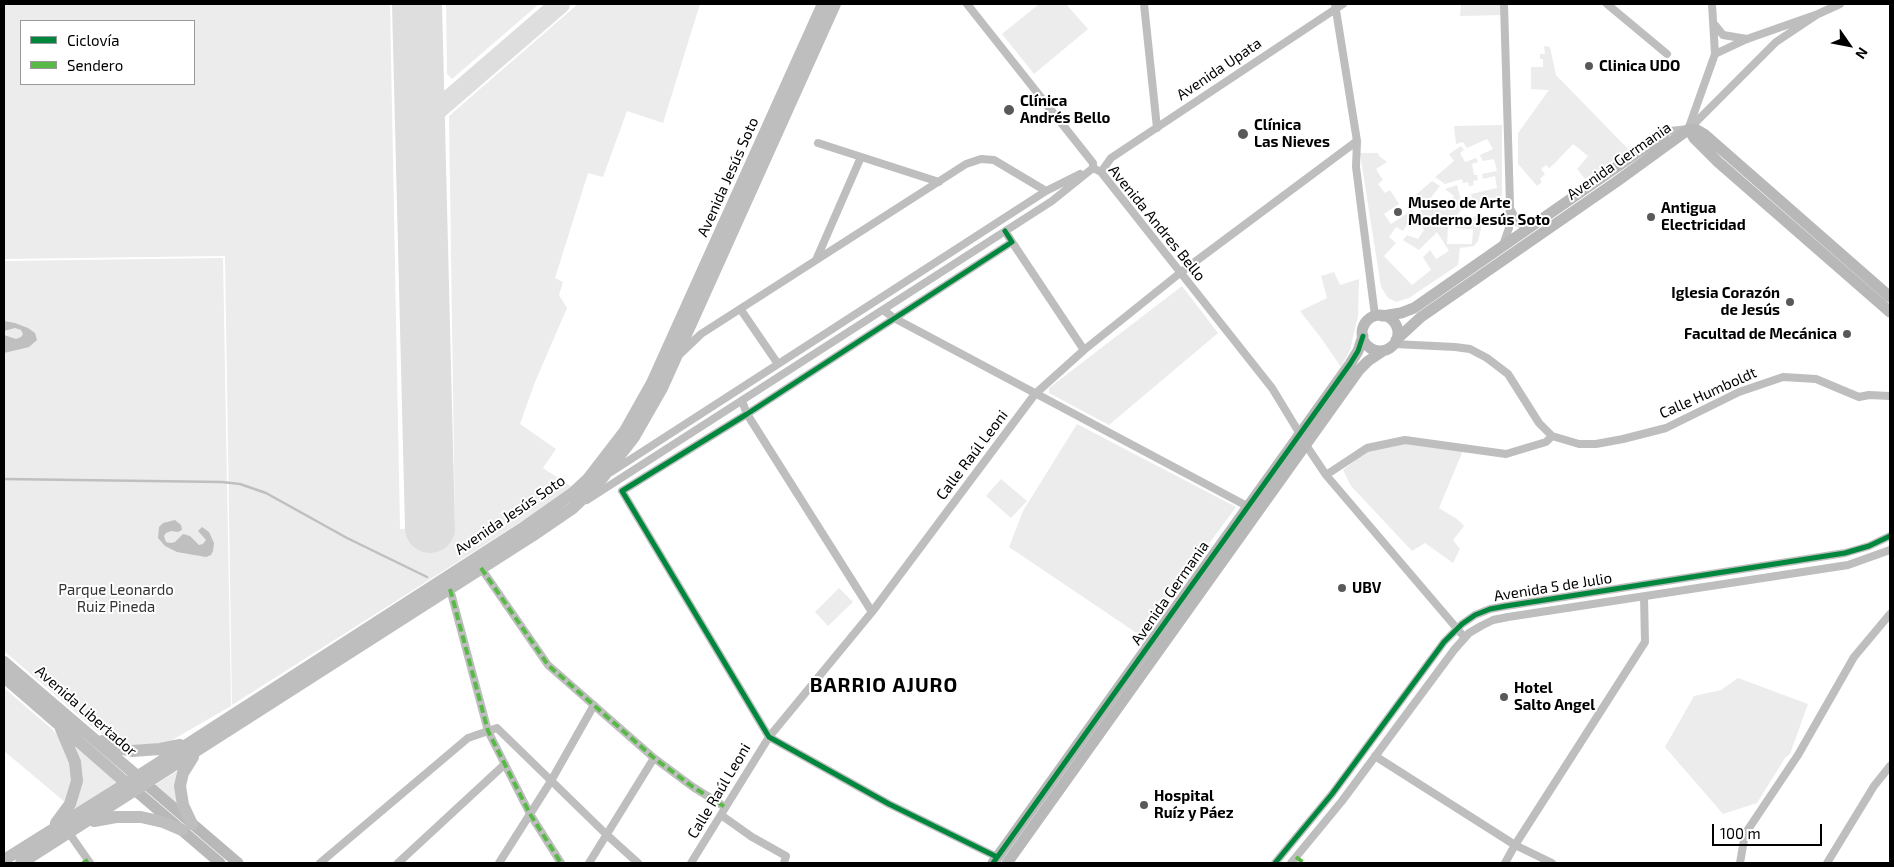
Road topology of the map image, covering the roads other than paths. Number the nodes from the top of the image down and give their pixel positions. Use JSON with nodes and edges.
{"nodes":[{"id":1,"x":823,"y":4,"type":"edge"},
{"id":2,"x":835,"y":4,"type":"edge"},
{"id":3,"x":967,"y":4,"type":"edge"},
{"id":4,"x":1144,"y":4,"type":"edge"},
{"id":5,"x":1343,"y":4,"type":"edge"},
{"id":6,"x":1504,"y":4,"type":"edge"},
{"id":7,"x":1607,"y":4,"type":"edge"},
{"id":8,"x":1712,"y":4,"type":"edge"},
{"id":9,"x":1840,"y":4,"type":"edge"},
{"id":10,"x":1335,"y":6,"type":"edge"},
{"id":11,"x":1818,"y":14,"type":"junction"},
{"id":12,"x":1714,"y":23,"type":"junction"},
{"id":13,"x":1747,"y":39,"type":"junction"},
{"id":14,"x":1667,"y":54,"type":"dead end"},
{"id":15,"x":1715,"y":54,"type":"junction"},
{"id":16,"x":1157,"y":128,"type":"junction"},
{"id":17,"x":1689,"y":129,"type":"junction"},
{"id":18,"x":1664,"y":134,"type":"joint"},
{"id":19,"x":1356,"y":141,"type":"junction"},
{"id":20,"x":818,"y":143,"type":"dead end"},
{"id":21,"x":861,"y":156,"type":"junction"},
{"id":22,"x":1096,"y":168,"type":"junction"},
{"id":23,"x":939,"y":182,"type":"junction"},
{"id":24,"x":1046,"y":191,"type":"junction"},
{"id":25,"x":1510,"y":204,"type":"junction"},
{"id":26,"x":1530,"y":228,"type":"junction"},
{"id":27,"x":1005,"y":232,"type":"junction"},
{"id":28,"x":1012,"y":242,"type":"junction"},
{"id":29,"x":1502,"y":247,"type":"junction"},
{"id":30,"x":816,"y":261,"type":"junction"},
{"id":31,"x":1180,"y":273,"type":"junction"},
{"id":32,"x":1890,"y":296,"type":"edge"},
{"id":33,"x":741,"y":310,"type":"junction"},
{"id":34,"x":883,"y":310,"type":"junction"},
{"id":35,"x":1890,"y":312,"type":"edge"},
{"id":36,"x":1379,"y":316,"type":"junction"},
{"id":37,"x":894,"y":318,"type":"junction"},
{"id":38,"x":1363,"y":336,"type":"junction"},
{"id":39,"x":1395,"y":342,"type":"junction"},
{"id":40,"x":1084,"y":350,"type":"junction"},
{"id":41,"x":1382,"y":351,"type":"junction"},
{"id":42,"x":676,"y":357,"type":"junction"},
{"id":43,"x":778,"y":364,"type":"junction"},
{"id":44,"x":1035,"y":394,"type":"junction"},
{"id":45,"x":1890,"y":396,"type":"edge"},
{"id":46,"x":742,"y":401,"type":"junction"},
{"id":47,"x":746,"y":414,"type":"junction"},
{"id":48,"x":1552,"y":436,"type":"junction"},
{"id":49,"x":1303,"y":439,"type":"junction"},
{"id":50,"x":1326,"y":475,"type":"junction"},
{"id":51,"x":605,"y":476,"type":"junction"},
{"id":52,"x":579,"y":488,"type":"junction"},
{"id":53,"x":1248,"y":506,"type":"junction"},
{"id":54,"x":572,"y":508,"type":"junction"},
{"id":55,"x":1890,"y":536,"type":"edge"},
{"id":56,"x":1890,"y":550,"type":"edge"},
{"id":57,"x":481,"y":568,"type":"junction"},
{"id":58,"x":450,"y":589,"type":"junction"},
{"id":59,"x":1644,"y":597,"type":"junction"},
{"id":60,"x":872,"y":612,"type":"junction"},
{"id":61,"x":1890,"y":614,"type":"edge"},
{"id":62,"x":1456,"y":629,"type":"junction"},
{"id":63,"x":1464,"y":638,"type":"junction"},
{"id":64,"x":4,"y":662,"type":"edge"},
{"id":65,"x":4,"y":677,"type":"edge"},
{"id":66,"x":594,"y":705,"type":"junction"},
{"id":67,"x":57,"y":723,"type":"junction"},
{"id":68,"x":488,"y":731,"type":"junction"},
{"id":69,"x":87,"y":733,"type":"junction"},
{"id":70,"x":768,"y":737,"type":"junction"},
{"id":71,"x":196,"y":746,"type":"junction"},
{"id":72,"x":1375,"y":756,"type":"junction"},
{"id":73,"x":654,"y":758,"type":"junction"},
{"id":74,"x":505,"y":764,"type":"junction"},
{"id":75,"x":1890,"y":766,"type":"edge"},
{"id":76,"x":550,"y":781,"type":"junction"},
{"id":77,"x":137,"y":784,"type":"junction"},
{"id":78,"x":725,"y":807,"type":"junction"},
{"id":79,"x":530,"y":814,"type":"junction"},
{"id":80,"x":721,"y":815,"type":"junction"},
{"id":81,"x":85,"y":823,"type":"junction"},
{"id":82,"x":187,"y":827,"type":"junction"},
{"id":83,"x":48,"y":831,"type":"junction"},
{"id":84,"x":69,"y":832,"type":"junction"},
{"id":85,"x":607,"y":836,"type":"junction"},
{"id":86,"x":1515,"y":844,"type":"junction"},
{"id":87,"x":4,"y":860,"type":"edge"},
{"id":88,"x":1294,"y":860,"type":"edge"},
{"id":89,"x":999,"y":861,"type":"edge"},
{"id":90,"x":87,"y":862,"type":"edge"},
{"id":91,"x":21,"y":863,"type":"edge"},
{"id":92,"x":220,"y":863,"type":"edge"},
{"id":93,"x":238,"y":863,"type":"edge"},
{"id":94,"x":320,"y":863,"type":"edge"},
{"id":95,"x":398,"y":863,"type":"edge"},
{"id":96,"x":499,"y":863,"type":"edge"},
{"id":97,"x":561,"y":863,"type":"edge"},
{"id":98,"x":589,"y":863,"type":"edge"},
{"id":99,"x":638,"y":863,"type":"edge"},
{"id":100,"x":691,"y":863,"type":"edge"},
{"id":101,"x":784,"y":863,"type":"edge"},
{"id":102,"x":1275,"y":863,"type":"edge"},
{"id":103,"x":1304,"y":863,"type":"edge"},
{"id":104,"x":1505,"y":863,"type":"edge"},
{"id":105,"x":1552,"y":863,"type":"edge"},
{"id":106,"x":1740,"y":863,"type":"edge"},
{"id":107,"x":1826,"y":863,"type":"edge"}],
"edges":[{"from":1,"to":52,"type":"main road","name":"Avenida Jesús Soto"},
{"from":2,"to":42,"type":"main road","name":"Avenida Jesús Soto"},
{"from":3,"to":22,"type":"street","name":"Avenida Andres Bello"},
{"from":4,"to":16,"type":"street"},
{"from":5,"to":10,"type":"street","name":"Avenida Upata"},
{"from":6,"to":25,"type":"street"},
{"from":7,"to":14,"type":"street"},
{"from":8,"to":12,"type":"street"},
{"from":9,"to":11,"type":"street"},
{"from":10,"to":16,"type":"street","name":"Avenida Upata"},
{"from":10,"to":19,"type":"street"},
{"from":11,"to":13,"type":"street"},
{"from":11,"to":17,"type":"street"},
{"from":12,"to":13,"type":"street"},
{"from":12,"to":15,"type":"street"},
{"from":13,"to":15,"type":"street"},
{"from":15,"to":17,"type":"street"},
{"from":16,"to":22,"type":"street","name":"Avenida Upata"},
{"from":17,"to":18,"type":"street"},
{"from":17,"to":32,"type":"street"},
{"from":17,"to":35,"type":"street"},
{"from":17,"to":39,"type":"street","name":"Avenida Germania"},
{"from":18,"to":26,"type":"street","name":"Avenida Germania"},
{"from":19,"to":31,"type":"street","name":"Calle Raúl Leoni"},
{"from":19,"to":36,"type":"street"},
{"from":20,"to":21,"type":"street"},
{"from":21,"to":23,"type":"street"},
{"from":21,"to":30,"type":"street"},
{"from":22,"to":24,"type":"street"},
{"from":22,"to":27,"type":"street"},
{"from":22,"to":31,"type":"street","name":"Avenida Andres Bello"},
{"from":23,"to":24,"type":"street"},
{"from":23,"to":30,"type":"street"},
{"from":24,"to":43,"type":"street"},
{"from":25,"to":26,"type":"street"},
{"from":25,"to":29,"type":"street"},
{"from":26,"to":29,"type":"street","name":"Avenida Germania"},
{"from":27,"to":28,"type":"street"},
{"from":27,"to":34,"type":"street"},
{"from":28,"to":37,"type":"street"},
{"from":28,"to":40,"type":"street"},
{"from":29,"to":36,"type":"street","name":"Avenida Germania"},
{"from":30,"to":33,"type":"street"},
{"from":31,"to":40,"type":"street","name":"Calle Raúl Leoni"},
{"from":31,"to":49,"type":"street","name":"Avenida Andres Bello"},
{"from":33,"to":42,"type":"street"},
{"from":33,"to":43,"type":"street"},
{"from":34,"to":37,"type":"street"},
{"from":34,"to":46,"type":"street"},
{"from":36,"to":38,"type":"street"},
{"from":36,"to":39,"type":"street"},
{"from":37,"to":44,"type":"street"},
{"from":37,"to":47,"type":"street"},
{"from":38,"to":41,"type":"street"},
{"from":38,"to":49,"type":"street","name":"Avenida Germania"},
{"from":39,"to":41,"type":"street"},
{"from":39,"to":48,"type":"street"},
{"from":40,"to":44,"type":"street","name":"Calle Raúl Leoni"},
{"from":41,"to":49,"type":"street","name":"Avenida Germania"},
{"from":42,"to":51,"type":"main road","name":"Avenida Jesús Soto"},
{"from":43,"to":51,"type":"street"},
{"from":44,"to":53,"type":"street"},
{"from":44,"to":60,"type":"street","name":"Calle Raúl Leoni"},
{"from":45,"to":48,"type":"street","name":"Calle Humboldt"},
{"from":46,"to":47,"type":"street"},
{"from":46,"to":54,"type":"street"},
{"from":47,"to":60,"type":"street"},
{"from":47,"to":70,"type":"street"},
{"from":48,"to":50,"type":"street"},
{"from":49,"to":50,"type":"street","name":"Avenida Andres Bello"},
{"from":49,"to":53,"type":"street","name":"Avenida Germania"},
{"from":49,"to":89,"type":"street","name":"Avenida Germania"},
{"from":50,"to":62,"type":"street","name":"Avenida Andres Bello"},
{"from":51,"to":52,"type":"street"},
{"from":51,"to":54,"type":"main road","name":"Avenida Jesús Soto"},
{"from":52,"to":71,"type":"main road","name":"Avenida Jesús Soto"},
{"from":53,"to":89,"type":"street","name":"Avenida Germania"},
{"from":54,"to":57,"type":"main road","name":"Avenida Jesús Soto"},
{"from":55,"to":62,"type":"street","name":"Avenida 5 de Julio"},
{"from":56,"to":59,"type":"street","name":"Avenida 5 de Julio"},
{"from":57,"to":58,"type":"main road","name":"Avenida Jesús Soto"},
{"from":57,"to":66,"type":"street"},
{"from":58,"to":68,"type":"street"},
{"from":58,"to":71,"type":"main road","name":"Avenida Jesús Soto"},
{"from":59,"to":63,"type":"street","name":"Avenida 5 de Julio"},
{"from":59,"to":86,"type":"street"},
{"from":60,"to":70,"type":"street","name":"Calle Raúl Leoni"},
{"from":61,"to":106,"type":"street"},
{"from":62,"to":63,"type":"street","name":"Avenida Andres Bello"},
{"from":62,"to":102,"type":"street","name":"Avenida 5 de Julio"},
{"from":63,"to":72,"type":"street","name":"Avenida 5 de Julio"},
{"from":64,"to":69,"type":"main road","name":"Avenida Libertador"},
{"from":65,"to":67,"type":"main road","name":"Avenida Libertador"},
{"from":66,"to":73,"type":"street"},
{"from":66,"to":76,"type":"street"},
{"from":67,"to":77,"type":"main road","name":"Avenida Libertador"},
{"from":67,"to":83,"type":"main road"},
{"from":68,"to":74,"type":"street"},
{"from":68,"to":76,"type":"street"},
{"from":68,"to":94,"type":"street"},
{"from":69,"to":71,"type":"main road"},
{"from":69,"to":77,"type":"main road","name":"Avenida Libertador"},
{"from":70,"to":78,"type":"street","name":"Calle Raúl Leoni"},
{"from":70,"to":89,"type":"street"},
{"from":71,"to":77,"type":"main road","name":"Avenida Jesús Soto"},
{"from":71,"to":82,"type":"main road"},
{"from":72,"to":86,"type":"street"},
{"from":72,"to":88,"type":"street","name":"Avenida 5 de Julio"},
{"from":73,"to":78,"type":"street"},
{"from":73,"to":85,"type":"street"},
{"from":74,"to":79,"type":"street"},
{"from":74,"to":95,"type":"street"},
{"from":75,"to":107,"type":"street"},
{"from":76,"to":79,"type":"street"},
{"from":76,"to":85,"type":"street"},
{"from":77,"to":81,"type":"main road"},
{"from":77,"to":82,"type":"street"},
{"from":77,"to":83,"type":"main road"},
{"from":78,"to":80,"type":"street","name":"Calle Raúl Leoni"},
{"from":79,"to":96,"type":"street"},
{"from":79,"to":97,"type":"street"},
{"from":80,"to":100,"type":"street","name":"Calle Raúl Leoni"},
{"from":80,"to":101,"type":"street"},
{"from":81,"to":82,"type":"main road"},
{"from":81,"to":84,"type":"main road"},
{"from":82,"to":92,"type":"street"},
{"from":82,"to":93,"type":"street"},
{"from":83,"to":87,"type":"main road"},
{"from":84,"to":90,"type":"street"},
{"from":84,"to":91,"type":"main road"},
{"from":85,"to":98,"type":"street"},
{"from":85,"to":99,"type":"street"},
{"from":86,"to":104,"type":"street"},
{"from":86,"to":105,"type":"street"},
{"from":88,"to":103,"type":"street"}]}
